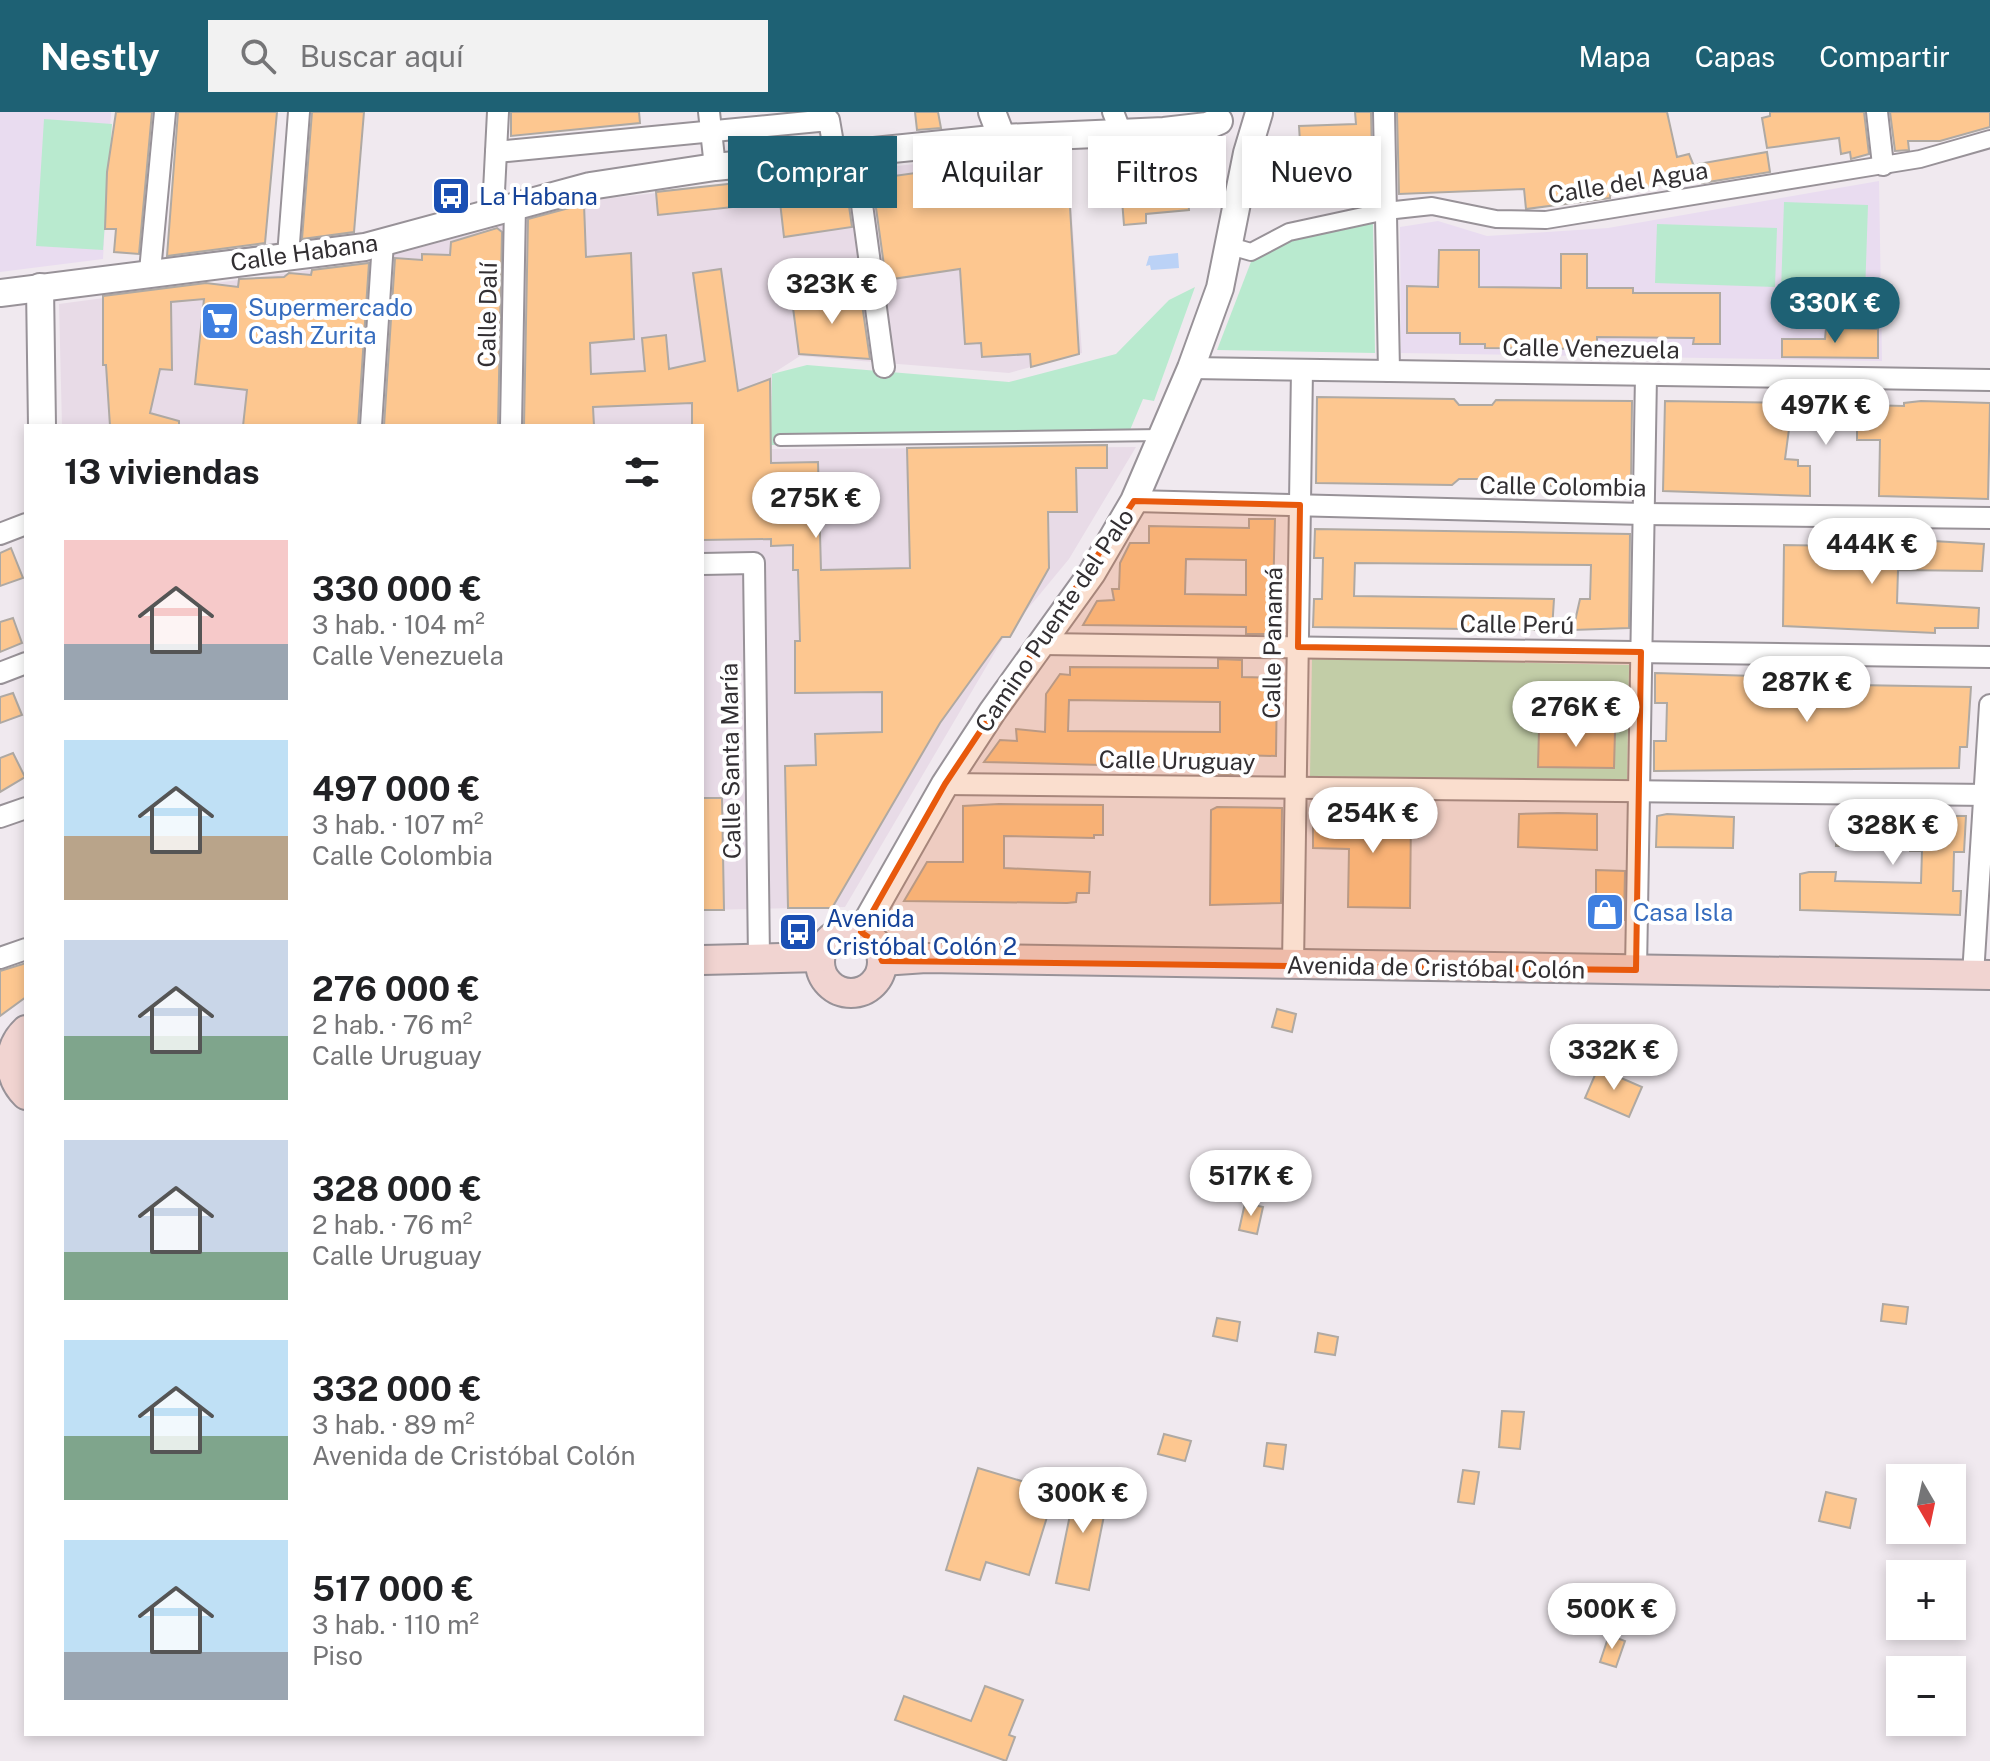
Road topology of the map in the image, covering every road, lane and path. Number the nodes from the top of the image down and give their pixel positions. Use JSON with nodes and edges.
{"nodes":[{"id":1,"x":165,"y":112,"type":"edge"},
{"id":2,"x":299,"y":112,"type":"edge"},
{"id":3,"x":498,"y":112,"type":"edge"},
{"id":4,"x":992,"y":112,"type":"edge"},
{"id":5,"x":1181,"y":112,"type":"edge"},
{"id":6,"x":1260,"y":112,"type":"edge"},
{"id":7,"x":1384,"y":112,"type":"edge"},
{"id":8,"x":1877,"y":112,"type":"edge"},
{"id":9,"x":1220,"y":119,"type":"edge"},
{"id":10,"x":710,"y":122,"type":"edge"},
{"id":11,"x":1123,"y":124,"type":"edge"},
{"id":12,"x":837,"y":136,"type":"edge"},
{"id":13,"x":1001,"y":136,"type":"edge"},
{"id":14,"x":1019,"y":136,"type":"edge"},
{"id":15,"x":1252,"y":136,"type":"edge"},
{"id":16,"x":1990,"y":139,"type":"edge"},
{"id":17,"x":1242,"y":147,"type":"edge"},
{"id":18,"x":496,"y":152,"type":"junction"},
{"id":19,"x":1883,"y":165,"type":"junction"},
{"id":20,"x":728,"y":166,"type":"edge"},
{"id":21,"x":715,"y":167,"type":"junction"},
{"id":22,"x":1242,"y":180,"type":"edge"},
{"id":23,"x":504,"y":208,"type":"junction"},
{"id":24,"x":855,"y":208,"type":"edge"},
{"id":25,"x":1386,"y":211,"type":"junction"},
{"id":26,"x":383,"y":242,"type":"junction"},
{"id":27,"x":1230,"y":246,"type":"junction"},
{"id":28,"x":288,"y":256,"type":"junction"},
{"id":29,"x":150,"y":271,"type":"junction"},
{"id":30,"x":40,"y":287,"type":"junction"},
{"id":31,"x":0,"y":293,"type":"edge"},
{"id":32,"x":884,"y":367,"type":"dead end"},
{"id":33,"x":1191,"y":368,"type":"junction"},
{"id":34,"x":1302,"y":370,"type":"junction"},
{"id":35,"x":1389,"y":371,"type":"junction"},
{"id":36,"x":1646,"y":375,"type":"junction"},
{"id":37,"x":1990,"y":380,"type":"edge"},
{"id":38,"x":42,"y":424,"type":"edge"},
{"id":39,"x":371,"y":424,"type":"edge"},
{"id":40,"x":511,"y":424,"type":"edge"},
{"id":41,"x":1164,"y":435,"type":"junction"},
{"id":42,"x":780,"y":440,"type":"dead end"},
{"id":43,"x":1134,"y":501,"type":"junction"},
{"id":44,"x":1300,"y":505,"type":"junction"},
{"id":45,"x":1644,"y":514,"type":"junction"},
{"id":46,"x":1990,"y":518,"type":"edge"},
{"id":47,"x":24,"y":525,"type":"edge"},
{"id":48,"x":0,"y":534,"type":"edge"},
{"id":49,"x":704,"y":564,"type":"edge"},
{"id":50,"x":1043,"y":644,"type":"junction"},
{"id":51,"x":1298,"y":647,"type":"junction"},
{"id":52,"x":1641,"y":652,"type":"junction"},
{"id":53,"x":1990,"y":657,"type":"edge"},
{"id":54,"x":24,"y":664,"type":"edge"},
{"id":55,"x":0,"y":673,"type":"edge"},
{"id":56,"x":1990,"y":705,"type":"edge"},
{"id":57,"x":945,"y":784,"type":"junction"},
{"id":58,"x":1296,"y":788,"type":"junction"},
{"id":59,"x":1639,"y":791,"type":"junction"},
{"id":60,"x":1987,"y":795,"type":"edge"},
{"id":61,"x":24,"y":809,"type":"edge"},
{"id":62,"x":0,"y":817,"type":"edge"},
{"id":63,"x":861,"y":932,"type":"junction"},
{"id":64,"x":24,"y":950,"type":"edge"},
{"id":65,"x":819,"y":957,"type":"junction"},
{"id":66,"x":0,"y":958,"type":"edge"},
{"id":67,"x":759,"y":959,"type":"junction"},
{"id":68,"x":704,"y":960,"type":"edge"},
{"id":69,"x":882,"y":961,"type":"junction"},
{"id":70,"x":1293,"y":965,"type":"junction"},
{"id":71,"x":1636,"y":970,"type":"junction"},
{"id":72,"x":1982,"y":975,"type":"edge"},
{"id":73,"x":24,"y":1033,"type":"edge"},
{"id":74,"x":13,"y":1084,"type":"edge"}],
"edges":[{"from":1,"to":29,"type":"street"},
{"from":2,"to":28,"type":"street"},
{"from":3,"to":18,"type":"street","name":"Calle Dalí"},
{"from":4,"to":13,"type":"street"},
{"from":5,"to":11,"type":"street","name":"Calle Habana"},
{"from":6,"to":9,"type":"street","name":"Calle Habana"},
{"from":6,"to":15,"type":"street","name":"Camino Puente del Palo"},
{"from":7,"to":25,"type":"street"},
{"from":8,"to":19,"type":"street"},
{"from":9,"to":11,"type":"street","name":"Calle Habana"},
{"from":9,"to":17,"type":"street"},
{"from":10,"to":12,"type":"street"},
{"from":10,"to":18,"type":"street"},
{"from":10,"to":21,"type":"street"},
{"from":11,"to":14,"type":"street","name":"Calle Habana"},
{"from":16,"to":19,"type":"street","name":"Calle del Agua"},
{"from":18,"to":23,"type":"street","name":"Calle Dalí"},
{"from":19,"to":25,"type":"street","name":"Calle del Agua"},
{"from":20,"to":21,"type":"street","name":"Calle Habana"},
{"from":21,"to":23,"type":"street","name":"Calle Habana"},
{"from":22,"to":27,"type":"street","name":"Camino Puente del Palo"},
{"from":23,"to":26,"type":"street","name":"Calle Habana"},
{"from":23,"to":40,"type":"street","name":"Calle Dalí"},
{"from":24,"to":32,"type":"street"},
{"from":25,"to":27,"type":"street","name":"Calle del Agua"},
{"from":25,"to":35,"type":"street"},
{"from":26,"to":28,"type":"street","name":"Calle Habana"},
{"from":26,"to":39,"type":"street"},
{"from":27,"to":33,"type":"street","name":"Camino Puente del Palo"},
{"from":28,"to":29,"type":"street","name":"Calle Habana"},
{"from":29,"to":30,"type":"street","name":"Calle Habana"},
{"from":30,"to":31,"type":"street","name":"Calle Habana"},
{"from":30,"to":38,"type":"street"},
{"from":33,"to":34,"type":"street","name":"Calle Venezuela"},
{"from":33,"to":41,"type":"street","name":"Camino Puente del Palo"},
{"from":34,"to":35,"type":"street","name":"Calle Venezuela"},
{"from":34,"to":44,"type":"street","name":"Calle Panamá"},
{"from":35,"to":36,"type":"street","name":"Calle Venezuela"},
{"from":36,"to":37,"type":"street","name":"Calle Venezuela"},
{"from":36,"to":45,"type":"street"},
{"from":41,"to":42,"type":"lane"},
{"from":41,"to":43,"type":"street","name":"Camino Puente del Palo"},
{"from":43,"to":44,"type":"street","name":"Calle Colombia"},
{"from":43,"to":50,"type":"street","name":"Camino Puente del Palo"},
{"from":44,"to":45,"type":"street","name":"Calle Colombia"},
{"from":44,"to":51,"type":"street","name":"Calle Panamá"},
{"from":45,"to":46,"type":"street","name":"Calle Colombia"},
{"from":45,"to":52,"type":"street"},
{"from":47,"to":48,"type":"street"},
{"from":49,"to":67,"type":"street","name":"Calle Santa María"},
{"from":50,"to":51,"type":"street","name":"Calle Perú"},
{"from":50,"to":57,"type":"street","name":"Camino Puente del Palo"},
{"from":51,"to":52,"type":"street","name":"Calle Perú"},
{"from":51,"to":58,"type":"street","name":"Calle Panamá"},
{"from":52,"to":53,"type":"street","name":"Calle Perú"},
{"from":52,"to":59,"type":"street"},
{"from":54,"to":55,"type":"street"},
{"from":56,"to":60,"type":"street"},
{"from":57,"to":58,"type":"street","name":"Calle Uruguay"},
{"from":57,"to":63,"type":"street","name":"Camino Puente del Palo"},
{"from":58,"to":59,"type":"street","name":"Calle Uruguay"},
{"from":58,"to":70,"type":"street","name":"Calle Panamá"},
{"from":59,"to":60,"type":"street","name":"Calle Uruguay"},
{"from":59,"to":71,"type":"street"},
{"from":60,"to":72,"type":"street"},
{"from":61,"to":62,"type":"street"},
{"from":63,"to":65,"type":"main road"},
{"from":63,"to":69,"type":"main road"},
{"from":64,"to":66,"type":"street"},
{"from":65,"to":67,"type":"main road"},
{"from":65,"to":69,"type":"main road"},
{"from":67,"to":68,"type":"main road"},
{"from":69,"to":70,"type":"main road","name":"Avenida de Cristóbal Colón"},
{"from":70,"to":71,"type":"main road","name":"Avenida de Cristóbal Colón"},
{"from":71,"to":72,"type":"main road","name":"Avenida de Cristóbal Colón"},
{"from":73,"to":74,"type":"main road"}]}
